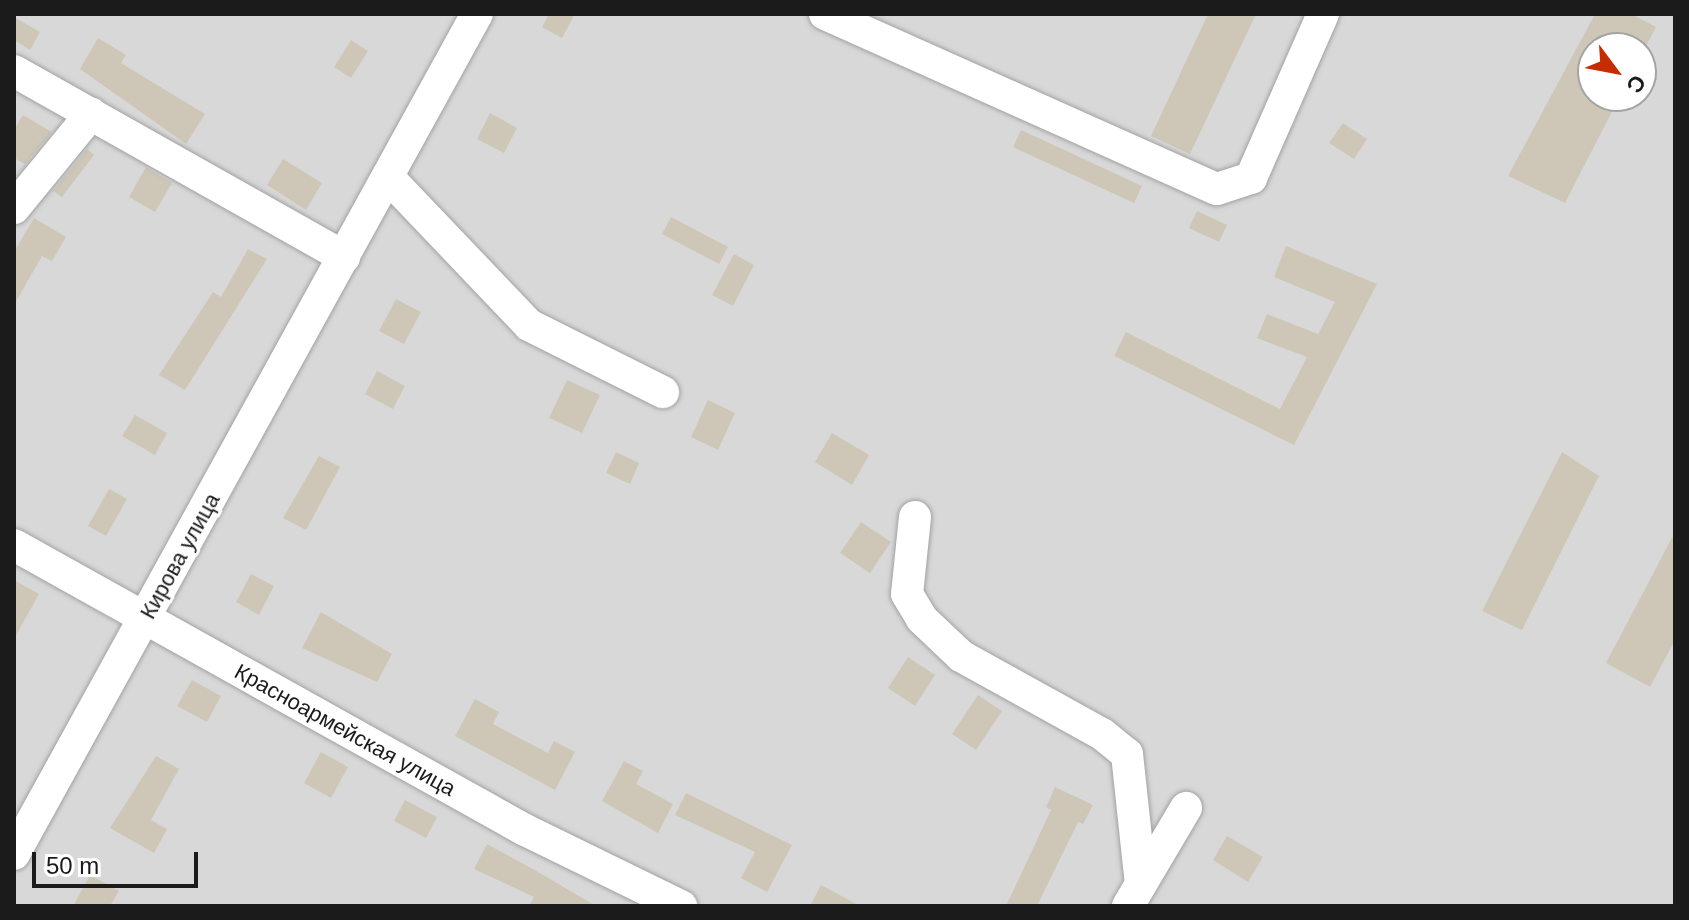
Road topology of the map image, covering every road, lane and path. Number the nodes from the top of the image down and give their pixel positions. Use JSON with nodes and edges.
{"nodes":[{"id":1,"x":477,"y":14,"type":"edge"},
{"id":2,"x":825,"y":14,"type":"edge"},
{"id":3,"x":1323,"y":14,"type":"edge"},
{"id":4,"x":14,"y":71,"type":"edge"},
{"id":5,"x":91,"y":114,"type":"junction"},
{"id":6,"x":388,"y":177,"type":"junction"},
{"id":7,"x":14,"y":208,"type":"edge"},
{"id":8,"x":344,"y":257,"type":"junction"},
{"id":9,"x":663,"y":392,"type":"dead end"},
{"id":10,"x":915,"y":517,"type":"dead end"},
{"id":11,"x":14,"y":545,"type":"edge"},
{"id":12,"x":145,"y":620,"type":"junction"},
{"id":13,"x":1186,"y":808,"type":"dead end"},
{"id":14,"x":14,"y":854,"type":"edge"},
{"id":15,"x":1135,"y":895,"type":"edge"},
{"id":16,"x":681,"y":906,"type":"edge"}],
"edges":[{"from":1,"to":6,"type":"street","name":"Кирова улица"},
{"from":2,"to":3,"type":"street"},
{"from":4,"to":5,"type":"street"},
{"from":5,"to":7,"type":"street"},
{"from":5,"to":8,"type":"street"},
{"from":6,"to":8,"type":"street","name":"Кирова улица"},
{"from":6,"to":9,"type":"street"},
{"from":8,"to":12,"type":"street","name":"Кирова улица"},
{"from":10,"to":15,"type":"street"},
{"from":11,"to":12,"type":"street","name":"Красноармейская улица"},
{"from":12,"to":14,"type":"street","name":"Кирова улица"},
{"from":12,"to":16,"type":"street","name":"Красноармейская улица"},
{"from":13,"to":15,"type":"street"}]}
